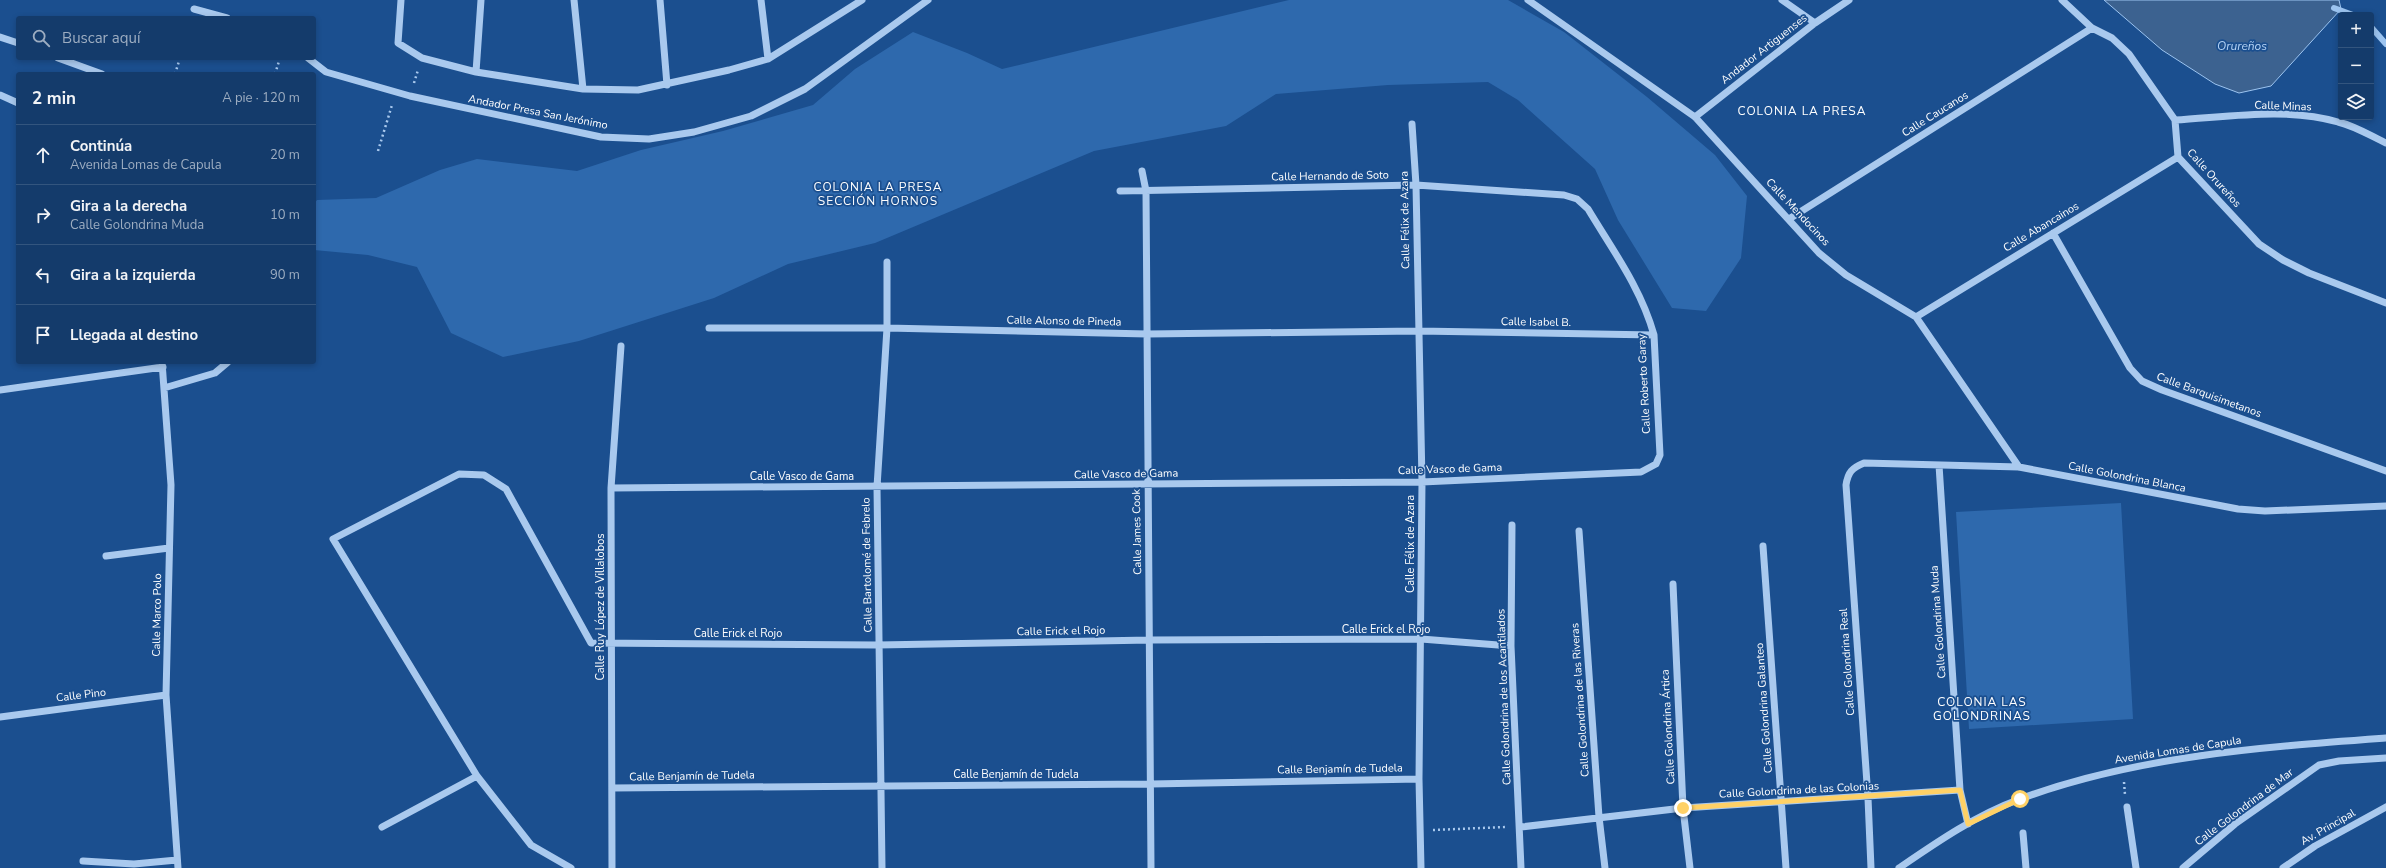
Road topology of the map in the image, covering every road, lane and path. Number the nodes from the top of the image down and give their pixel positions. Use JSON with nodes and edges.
{"nodes":[{"id":1,"x":401,"y":0,"type":"edge"},
{"id":2,"x":481,"y":0,"type":"edge"},
{"id":3,"x":574,"y":0,"type":"edge"},
{"id":4,"x":660,"y":0,"type":"edge"},
{"id":5,"x":761,"y":0,"type":"edge"},
{"id":6,"x":862,"y":0,"type":"edge"},
{"id":7,"x":928,"y":0,"type":"edge"},
{"id":8,"x":1528,"y":0,"type":"edge"},
{"id":9,"x":1782,"y":0,"type":"edge"},
{"id":10,"x":1849,"y":0,"type":"edge"},
{"id":11,"x":2062,"y":0,"type":"edge"},
{"id":12,"x":194,"y":10,"type":"dead end"},
{"id":13,"x":219,"y":16,"type":"edge"},
{"id":14,"x":1815,"y":23,"type":"junction"},
{"id":15,"x":2092,"y":28,"type":"junction"},
{"id":16,"x":0,"y":37,"type":"edge"},
{"id":17,"x":16,"y":42,"type":"edge"},
{"id":18,"x":422,"y":58,"type":"junction"},
{"id":19,"x":768,"y":59,"type":"junction"},
{"id":20,"x":64,"y":60,"type":"edge"},
{"id":21,"x":179,"y":60,"type":"edge"},
{"id":22,"x":279,"y":60,"type":"edge"},
{"id":23,"x":311,"y":60,"type":"edge"},
{"id":24,"x":96,"y":72,"type":"edge"},
{"id":25,"x":176,"y":72,"type":"edge"},
{"id":26,"x":276,"y":72,"type":"edge"},
{"id":27,"x":476,"y":72,"type":"junction"},
{"id":28,"x":667,"y":85,"type":"junction"},
{"id":29,"x":583,"y":89,"type":"junction"},
{"id":30,"x":397,"y":91,"type":"junction"},
{"id":31,"x":0,"y":95,"type":"edge"},
{"id":32,"x":410,"y":96,"type":"junction"},
{"id":33,"x":16,"y":102,"type":"edge"},
{"id":34,"x":1695,"y":117,"type":"junction"},
{"id":35,"x":2175,"y":120,"type":"junction"},
{"id":36,"x":1412,"y":124,"type":"dead end"},
{"id":37,"x":2386,"y":143,"type":"edge"},
{"id":38,"x":378,"y":151,"type":"dead end"},
{"id":39,"x":2178,"y":157,"type":"junction"},
{"id":40,"x":1142,"y":171,"type":"dead end"},
{"id":41,"x":1416,"y":185,"type":"junction"},
{"id":42,"x":1120,"y":191,"type":"dead end"},
{"id":43,"x":1146,"y":191,"type":"junction"},
{"id":44,"x":1564,"y":196,"type":"joint"},
{"id":45,"x":1789,"y":219,"type":"junction"},
{"id":46,"x":2053,"y":233,"type":"junction"},
{"id":47,"x":887,"y":262,"type":"dead end"},
{"id":48,"x":2386,"y":303,"type":"edge"},
{"id":49,"x":1916,"y":316,"type":"junction"},
{"id":50,"x":709,"y":328,"type":"dead end"},
{"id":51,"x":887,"y":328,"type":"junction"},
{"id":52,"x":1418,"y":331,"type":"junction"},
{"id":53,"x":1147,"y":334,"type":"junction"},
{"id":54,"x":1654,"y":335,"type":"junction"},
{"id":55,"x":621,"y":346,"type":"dead end"},
{"id":56,"x":226,"y":364,"type":"edge"},
{"id":57,"x":162,"y":365,"type":"edge"},
{"id":58,"x":164,"y":388,"type":"junction"},
{"id":59,"x":0,"y":390,"type":"edge"},
{"id":60,"x":1864,"y":463,"type":"joint"},
{"id":61,"x":1939,"y":465,"type":"junction"},
{"id":62,"x":2019,"y":467,"type":"junction"},
{"id":63,"x":2386,"y":471,"type":"edge"},
{"id":64,"x":1642,"y":472,"type":"joint"},
{"id":65,"x":1422,"y":482,"type":"junction"},
{"id":66,"x":1147,"y":485,"type":"junction"},
{"id":67,"x":877,"y":487,"type":"junction"},
{"id":68,"x":611,"y":488,"type":"junction"},
{"id":69,"x":2386,"y":506,"type":"edge"},
{"id":70,"x":1512,"y":525,"type":"dead end"},
{"id":71,"x":1579,"y":531,"type":"dead end"},
{"id":72,"x":1763,"y":546,"type":"dead end"},
{"id":73,"x":169,"y":548,"type":"junction"},
{"id":74,"x":106,"y":556,"type":"dead end"},
{"id":75,"x":1673,"y":584,"type":"dead end"},
{"id":76,"x":1421,"y":639,"type":"junction"},
{"id":77,"x":1150,"y":640,"type":"junction"},
{"id":78,"x":612,"y":644,"type":"junction"},
{"id":79,"x":878,"y":645,"type":"junction"},
{"id":80,"x":1511,"y":646,"type":"junction"},
{"id":81,"x":166,"y":695,"type":"junction"},
{"id":82,"x":0,"y":717,"type":"edge"},
{"id":83,"x":2386,"y":738,"type":"edge"},
{"id":84,"x":2386,"y":758,"type":"edge"},
{"id":85,"x":2122,"y":768,"type":"junction"},
{"id":86,"x":477,"y":776,"type":"junction"},
{"id":87,"x":1419,"y":779,"type":"junction"},
{"id":88,"x":1151,"y":784,"type":"junction"},
{"id":89,"x":880,"y":786,"type":"junction"},
{"id":90,"x":612,"y":788,"type":"junction"},
{"id":91,"x":1960,"y":790,"type":"junction"},
{"id":92,"x":1868,"y":798,"type":"junction"},
{"id":93,"x":1782,"y":802,"type":"junction"},
{"id":94,"x":2127,"y":807,"type":"joint"},
{"id":95,"x":2386,"y":807,"type":"edge"},
{"id":96,"x":1683,"y":808,"type":"junction"},
{"id":97,"x":1599,"y":817,"type":"junction"},
{"id":98,"x":1968,"y":824,"type":"junction"},
{"id":99,"x":382,"y":827,"type":"dead end"},
{"id":100,"x":1521,"y":827,"type":"junction"},
{"id":101,"x":1421,"y":831,"type":"junction"},
{"id":102,"x":2023,"y":833,"type":"dead end"},
{"id":103,"x":83,"y":861,"type":"dead end"},
{"id":104,"x":178,"y":864,"type":"edge"},
{"id":105,"x":134,"y":866,"type":"edge"},
{"id":106,"x":571,"y":868,"type":"edge"},
{"id":107,"x":612,"y":868,"type":"edge"},
{"id":108,"x":882,"y":868,"type":"edge"},
{"id":109,"x":1151,"y":868,"type":"edge"},
{"id":110,"x":1421,"y":868,"type":"edge"},
{"id":111,"x":1521,"y":868,"type":"edge"},
{"id":112,"x":1605,"y":868,"type":"edge"},
{"id":113,"x":1690,"y":868,"type":"edge"},
{"id":114,"x":1786,"y":868,"type":"edge"},
{"id":115,"x":1871,"y":868,"type":"edge"},
{"id":116,"x":1899,"y":868,"type":"edge"},
{"id":117,"x":2026,"y":868,"type":"edge"},
{"id":118,"x":2136,"y":868,"type":"edge"},
{"id":119,"x":2183,"y":868,"type":"edge"},
{"id":120,"x":2283,"y":868,"type":"edge"}],
"edges":[{"from":1,"to":18,"type":"street"},
{"from":2,"to":27,"type":"street"},
{"from":3,"to":29,"type":"street"},
{"from":4,"to":28,"type":"street"},
{"from":5,"to":19,"type":"street"},
{"from":6,"to":19,"type":"street"},
{"from":7,"to":32,"type":"street","name":"Andador Presa San Jerónimo"},
{"from":8,"to":34,"type":"street","name":"Calle Mendocinos"},
{"from":9,"to":14,"type":"street"},
{"from":10,"to":14,"type":"street","name":"Andador Artiguenses"},
{"from":11,"to":15,"type":"street"},
{"from":12,"to":13,"type":"street"},
{"from":14,"to":34,"type":"street","name":"Andador Artiguenses"},
{"from":15,"to":35,"type":"street"},
{"from":15,"to":45,"type":"street","name":"Calle Caucanos"},
{"from":16,"to":17,"type":"street"},
{"from":18,"to":27,"type":"street"},
{"from":18,"to":32,"type":"path"},
{"from":19,"to":28,"type":"street"},
{"from":20,"to":24,"type":"street"},
{"from":21,"to":25,"type":"path"},
{"from":22,"to":26,"type":"path"},
{"from":23,"to":30,"type":"street","name":"Andador Presa San Jerónimo"},
{"from":27,"to":29,"type":"street"},
{"from":28,"to":29,"type":"street"},
{"from":30,"to":32,"type":"street","name":"Andador Presa San Jerónimo"},
{"from":30,"to":38,"type":"path"},
{"from":31,"to":33,"type":"street"},
{"from":34,"to":45,"type":"street","name":"Calle Mendocinos"},
{"from":35,"to":37,"type":"street","name":"Calle Minas"},
{"from":35,"to":39,"type":"street","name":"Calle Orureños"},
{"from":36,"to":41,"type":"street","name":"Calle Félix de Azara"},
{"from":39,"to":46,"type":"street","name":"Calle Abancainos"},
{"from":39,"to":48,"type":"street","name":"Calle Orureños"},
{"from":40,"to":43,"type":"street","name":"Calle James Cook"},
{"from":41,"to":43,"type":"street","name":"Calle Hernando de Soto"},
{"from":41,"to":44,"type":"street","name":"Calle Hernando de Soto"},
{"from":41,"to":52,"type":"street","name":"Calle Félix de Azara"},
{"from":42,"to":43,"type":"street","name":"Calle Hernando de Soto"},
{"from":43,"to":53,"type":"street","name":"Calle James Cook"},
{"from":44,"to":54,"type":"street","name":"Calle Roberto Garay"},
{"from":45,"to":49,"type":"street","name":"Calle Mendocinos"},
{"from":46,"to":49,"type":"street","name":"Calle Abancainos"},
{"from":46,"to":63,"type":"street","name":"Calle Barquisimetanos"},
{"from":47,"to":51,"type":"street","name":"Calle Bartolomé de Febrelo"},
{"from":49,"to":62,"type":"street","name":"Calle Mendocinos"},
{"from":50,"to":51,"type":"street","name":"Calle Alonso de Pineda"},
{"from":51,"to":53,"type":"street","name":"Calle Alonso de Pineda"},
{"from":51,"to":67,"type":"street","name":"Calle Bartolomé de Febrelo"},
{"from":52,"to":53,"type":"street","name":"Calle Alonso de Pineda"},
{"from":52,"to":54,"type":"street","name":"Calle Isabel B."},
{"from":52,"to":65,"type":"street","name":"Calle Félix de Azara"},
{"from":53,"to":66,"type":"street","name":"Calle James Cook"},
{"from":54,"to":64,"type":"street","name":"Calle Roberto Garay"},
{"from":55,"to":68,"type":"street","name":"Calle Ruy López de Villalobos"},
{"from":56,"to":58,"type":"street"},
{"from":57,"to":58,"type":"street","name":"Calle Marco Polo"},
{"from":57,"to":59,"type":"street"},
{"from":58,"to":73,"type":"street","name":"Calle Marco Polo"},
{"from":60,"to":61,"type":"street","name":"Calle Golondrina Blanca"},
{"from":60,"to":92,"type":"street","name":"Calle Golondrina Real"},
{"from":61,"to":62,"type":"street","name":"Calle Golondrina Blanca"},
{"from":61,"to":91,"type":"street","name":"Calle Golondrina Muda"},
{"from":62,"to":69,"type":"street","name":"Calle Golondrina Blanca"},
{"from":64,"to":65,"type":"street","name":"Calle Vasco de Gama"},
{"from":65,"to":66,"type":"street","name":"Calle Vasco de Gama"},
{"from":65,"to":76,"type":"street","name":"Calle Félix de Azara"},
{"from":66,"to":67,"type":"street","name":"Calle Vasco de Gama"},
{"from":66,"to":77,"type":"street","name":"Calle James Cook"},
{"from":67,"to":68,"type":"street","name":"Calle Vasco de Gama"},
{"from":67,"to":79,"type":"street","name":"Calle Bartolomé de Febrelo"},
{"from":68,"to":78,"type":"street","name":"Calle Ruy López de Villalobos"},
{"from":70,"to":80,"type":"street","name":"Calle Golondrina de los Acantilados"},
{"from":71,"to":97,"type":"street","name":"Calle Golondrina de las Riveras"},
{"from":72,"to":93,"type":"street","name":"Calle Golondrina Galanteo"},
{"from":73,"to":74,"type":"street"},
{"from":73,"to":81,"type":"street","name":"Calle Marco Polo"},
{"from":75,"to":96,"type":"street","name":"Calle Golondrina Ártica"},
{"from":76,"to":77,"type":"street","name":"Calle Erick el Rojo"},
{"from":76,"to":80,"type":"street","name":"Calle Erick el Rojo"},
{"from":76,"to":87,"type":"street","name":"Calle Félix de Azara"},
{"from":77,"to":79,"type":"street","name":"Calle Erick el Rojo"},
{"from":77,"to":88,"type":"street","name":"Calle James Cook"},
{"from":78,"to":79,"type":"street","name":"Calle Erick el Rojo"},
{"from":78,"to":86,"type":"street","name":"Calle Erick el Rojo"},
{"from":78,"to":90,"type":"street","name":"Calle Ruy López de Villalobos"},
{"from":79,"to":89,"type":"street","name":"Calle Bartolomé de Febrelo"},
{"from":80,"to":100,"type":"street","name":"Calle Golondrina de los Acantilados"},
{"from":81,"to":82,"type":"street","name":"Calle Pino"},
{"from":81,"to":104,"type":"street","name":"Calle Marco Polo"},
{"from":83,"to":85,"type":"street","name":"Avenida Lomas de Capula"},
{"from":84,"to":119,"type":"street","name":"Calle Golondrina de Mar"},
{"from":85,"to":94,"type":"path"},
{"from":85,"to":98,"type":"street","name":"Avenida Lomas de Capula"},
{"from":86,"to":99,"type":"street"},
{"from":86,"to":106,"type":"street"},
{"from":87,"to":88,"type":"street","name":"Calle Benjamín de Tudela"},
{"from":87,"to":101,"type":"street","name":"Calle Félix de Azara"},
{"from":88,"to":89,"type":"street","name":"Calle Benjamín de Tudela"},
{"from":88,"to":109,"type":"street","name":"Calle James Cook"},
{"from":89,"to":90,"type":"street","name":"Calle Benjamín de Tudela"},
{"from":89,"to":108,"type":"street","name":"Calle Bartolomé de Febrelo"},
{"from":90,"to":107,"type":"street","name":"Calle Ruy López de Villalobos"},
{"from":91,"to":92,"type":"street","name":"Calle Golondrina de las Colonias"},
{"from":91,"to":98,"type":"street","name":"Calle Golondrina Muda"},
{"from":92,"to":93,"type":"street","name":"Calle Golondrina de las Colonias"},
{"from":92,"to":115,"type":"street","name":"Calle Golondrina Real"},
{"from":93,"to":96,"type":"street","name":"Calle Golondrina de las Colonias"},
{"from":93,"to":114,"type":"street","name":"Calle Golondrina Galanteo"},
{"from":94,"to":118,"type":"street"},
{"from":95,"to":120,"type":"street","name":"Av. Principal"},
{"from":96,"to":97,"type":"street","name":"Calle Golondrina de las Colonias"},
{"from":96,"to":113,"type":"street","name":"Calle Golondrina Ártica"},
{"from":97,"to":100,"type":"street","name":"Calle Golondrina de las Colonias"},
{"from":97,"to":112,"type":"street","name":"Calle Golondrina de las Riveras"},
{"from":98,"to":116,"type":"street","name":"Avenida Lomas de Capula"},
{"from":100,"to":101,"type":"path"},
{"from":100,"to":111,"type":"street","name":"Calle Golondrina de los Acantilados"},
{"from":101,"to":110,"type":"street","name":"Calle Félix de Azara"},
{"from":102,"to":117,"type":"street"},
{"from":103,"to":105,"type":"street"},
{"from":104,"to":105,"type":"street"}]}
